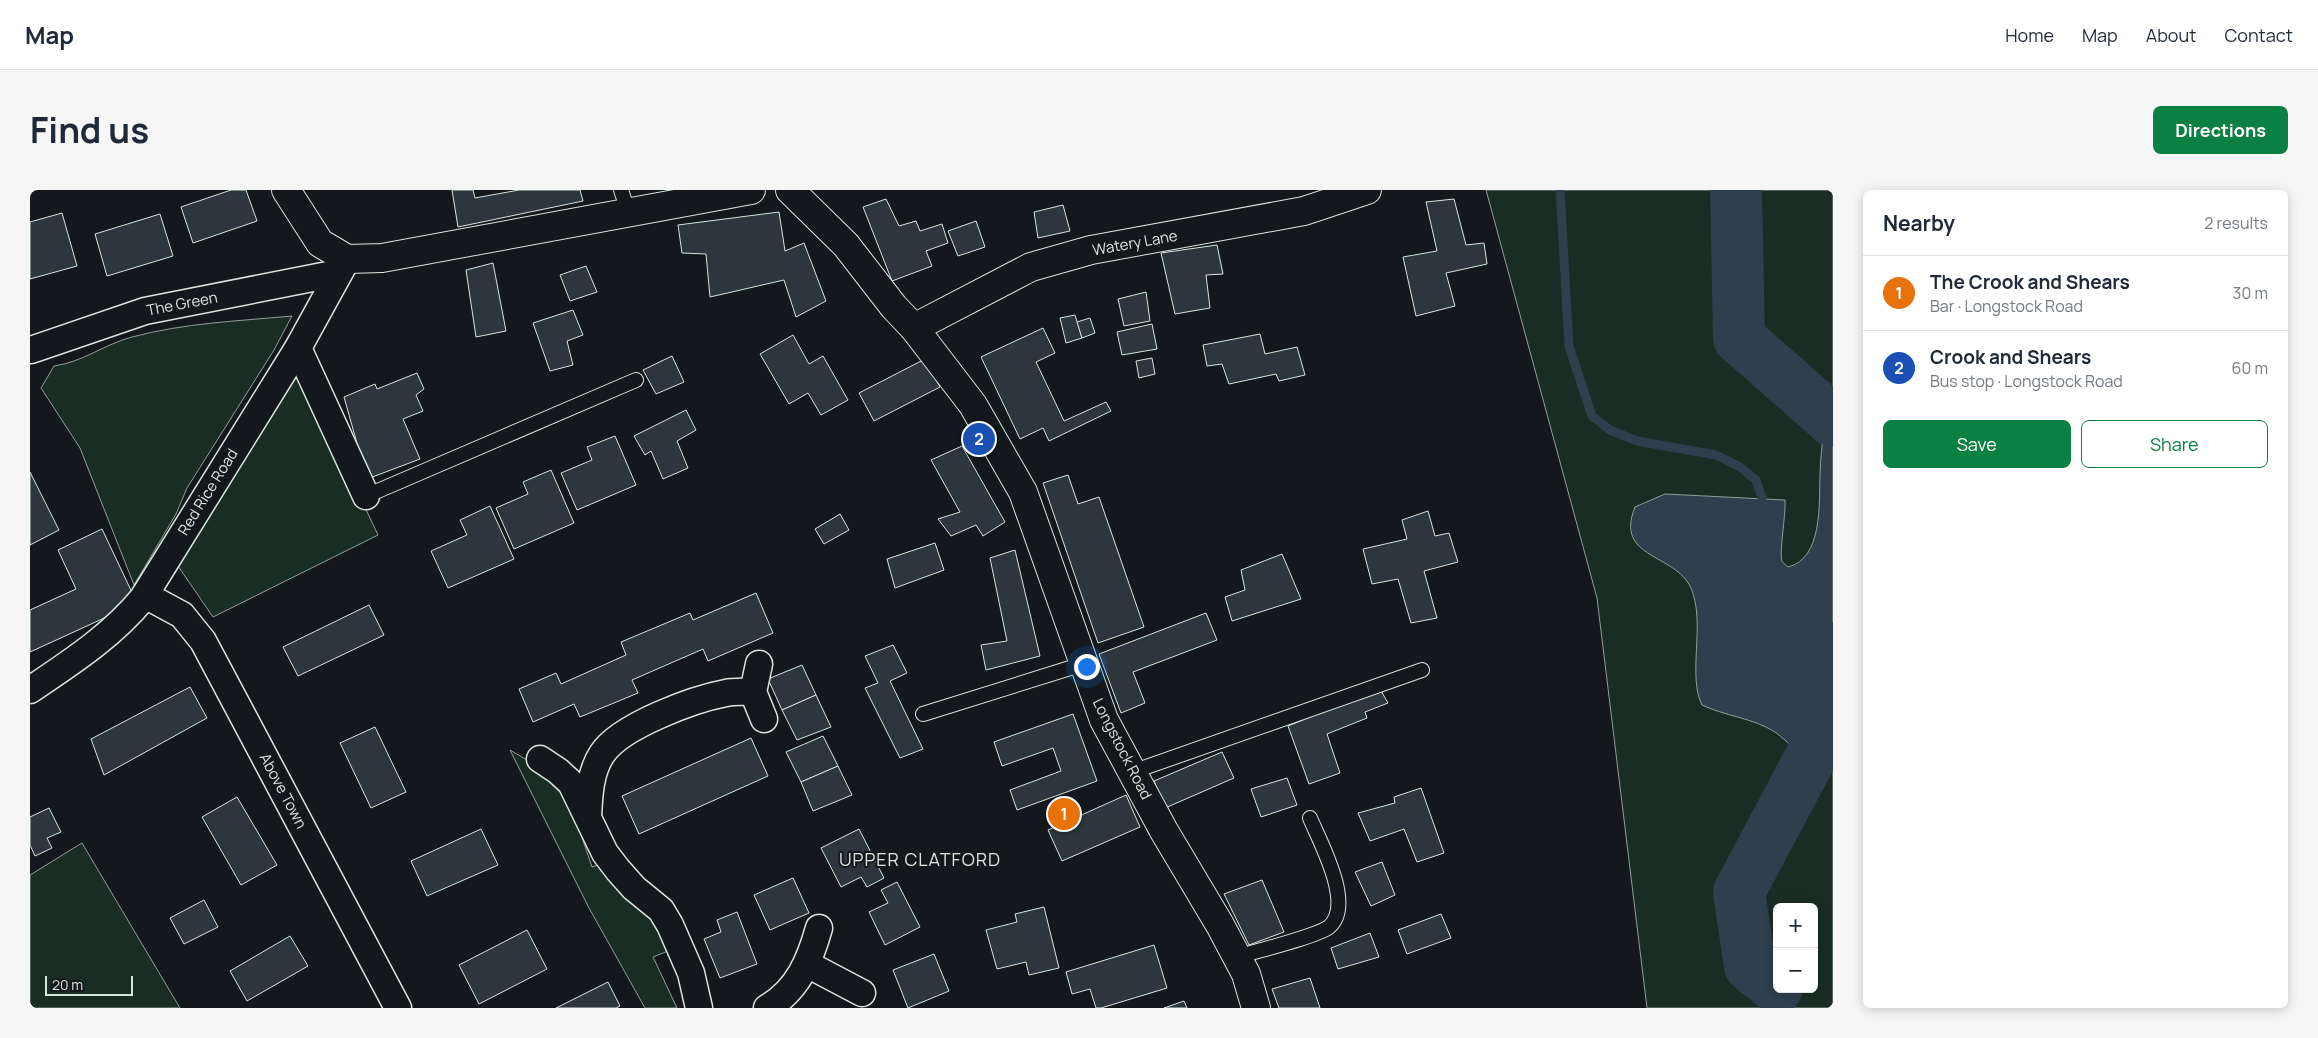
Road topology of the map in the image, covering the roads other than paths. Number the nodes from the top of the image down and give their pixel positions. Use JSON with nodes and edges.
{"nodes":[{"id":1,"x":286,"y":190,"type":"edge"},
{"id":2,"x":751,"y":190,"type":"edge"},
{"id":3,"x":790,"y":190,"type":"edge"},
{"id":4,"x":1367,"y":190,"type":"edge"},
{"id":5,"x":625,"y":201,"type":"edge"},
{"id":6,"x":343,"y":266,"type":"junction"},
{"id":7,"x":914,"y":328,"type":"junction"},
{"id":8,"x":298,"y":348,"type":"junction"},
{"id":9,"x":31,"y":350,"type":"edge"},
{"id":10,"x":636,"y":380,"type":"dead end"},
{"id":11,"x":366,"y":496,"type":"joint"},
{"id":12,"x":145,"y":595,"type":"junction"},
{"id":13,"x":759,"y":664,"type":"dead end"},
{"id":14,"x":1083,"y":664,"type":"junction"},
{"id":15,"x":1422,"y":670,"type":"dead end"},
{"id":16,"x":30,"y":690,"type":"edge"},
{"id":17,"x":753,"y":692,"type":"junction"},
{"id":18,"x":923,"y":714,"type":"dead end"},
{"id":19,"x":764,"y":719,"type":"dead end"},
{"id":20,"x":540,"y":759,"type":"dead end"},
{"id":21,"x":1132,"y":772,"type":"junction"},
{"id":22,"x":588,"y":817,"type":"junction"},
{"id":23,"x":1310,"y":818,"type":"dead end"},
{"id":24,"x":819,"y":928,"type":"dead end"},
{"id":25,"x":1237,"y":957,"type":"junction"},
{"id":26,"x":807,"y":964,"type":"junction"},
{"id":27,"x":862,"y":993,"type":"dead end"},
{"id":28,"x":398,"y":1008,"type":"edge"},
{"id":29,"x":699,"y":1008,"type":"edge"},
{"id":30,"x":767,"y":1008,"type":"edge"},
{"id":31,"x":1256,"y":1008,"type":"edge"}],
"edges":[{"from":1,"to":6,"type":"street"},
{"from":2,"to":5,"type":"street"},
{"from":3,"to":7,"type":"street","name":"Longstock Road"},
{"from":4,"to":7,"type":"street","name":"Watery Lane"},
{"from":5,"to":6,"type":"street"},
{"from":6,"to":8,"type":"street","name":"Red Rice Road"},
{"from":6,"to":9,"type":"street","name":"The Green"},
{"from":7,"to":14,"type":"street","name":"Longstock Road"},
{"from":8,"to":11,"type":"street"},
{"from":8,"to":12,"type":"street","name":"Red Rice Road"},
{"from":10,"to":11,"type":"lane"},
{"from":12,"to":16,"type":"street","name":"Red Rice Road"},
{"from":12,"to":28,"type":"street","name":"Above Town"},
{"from":13,"to":17,"type":"street"},
{"from":14,"to":18,"type":"lane"},
{"from":14,"to":21,"type":"street","name":"Longstock Road"},
{"from":15,"to":21,"type":"lane"},
{"from":17,"to":19,"type":"street"},
{"from":17,"to":22,"type":"street"},
{"from":20,"to":22,"type":"street"},
{"from":21,"to":25,"type":"street","name":"Longstock Road"},
{"from":22,"to":29,"type":"street"},
{"from":23,"to":25,"type":"lane"},
{"from":24,"to":26,"type":"street"},
{"from":25,"to":31,"type":"street","name":"Longstock Road"},
{"from":26,"to":27,"type":"street"},
{"from":26,"to":30,"type":"street"}]}
